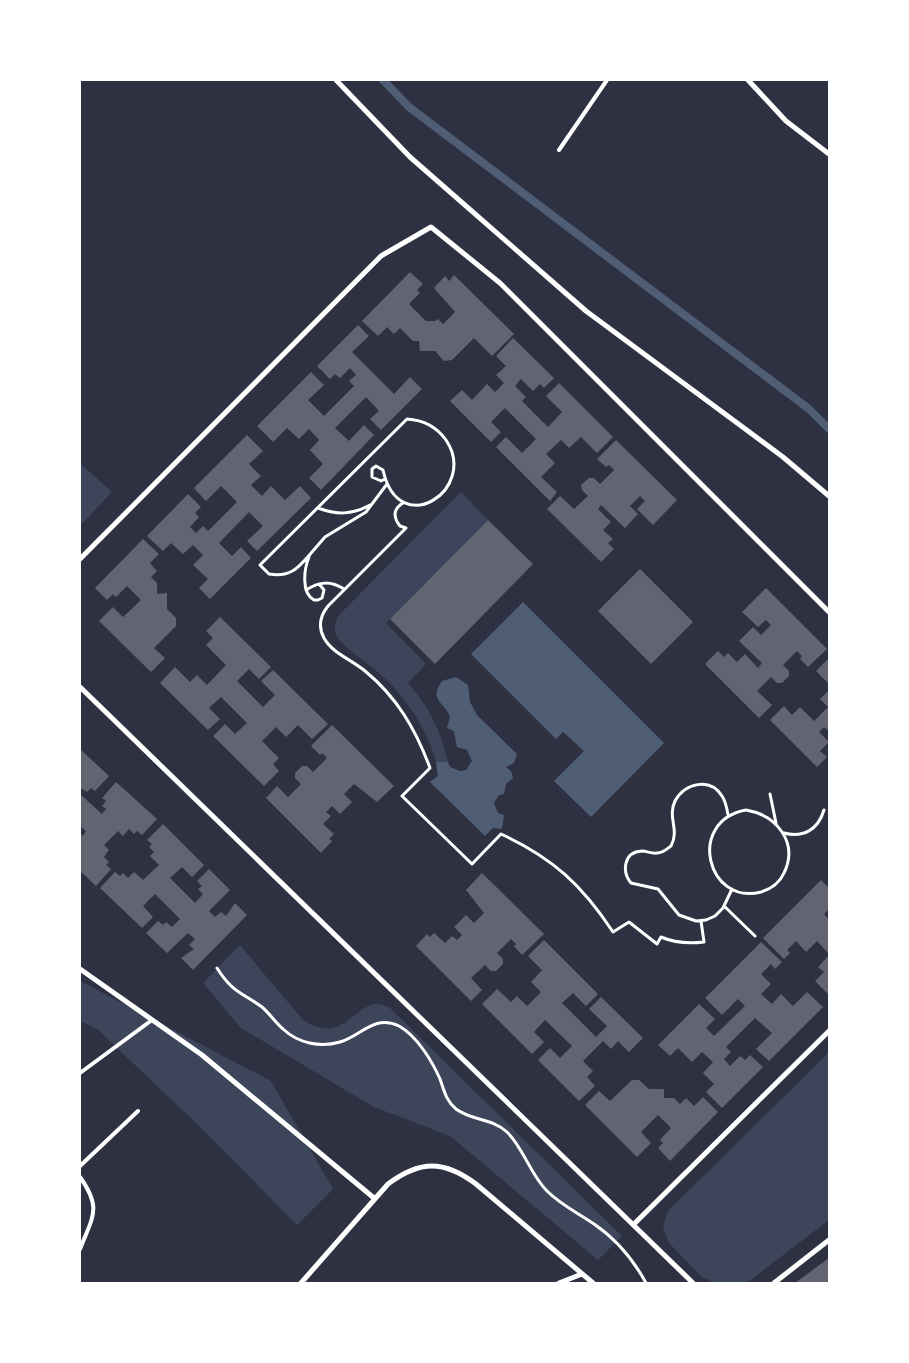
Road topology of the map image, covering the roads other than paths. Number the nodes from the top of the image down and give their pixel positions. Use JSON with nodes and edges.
{"nodes":[{"id":1,"x":336,"y":80,"type":"edge"},
{"id":2,"x":607,"y":80,"type":"edge"},
{"id":3,"x":748,"y":80,"type":"edge"},
{"id":4,"x":559,"y":150,"type":"dead end"},
{"id":5,"x":829,"y":154,"type":"edge"},
{"id":6,"x":829,"y":496,"type":"edge"},
{"id":7,"x":80,"y":559,"type":"edge"},
{"id":8,"x":829,"y":612,"type":"edge"},
{"id":9,"x":80,"y":688,"type":"edge"},
{"id":10,"x":80,"y":969,"type":"edge"},
{"id":11,"x":152,"y":1020,"type":"junction"},
{"id":12,"x":829,"y":1031,"type":"edge"},
{"id":13,"x":80,"y":1073,"type":"edge"},
{"id":14,"x":138,"y":1111,"type":"dead end"},
{"id":15,"x":80,"y":1166,"type":"edge"},
{"id":16,"x":80,"y":1177,"type":"edge"},
{"id":17,"x":374,"y":1198,"type":"junction"},
{"id":18,"x":634,"y":1224,"type":"junction"},
{"id":19,"x":829,"y":1240,"type":"edge"},
{"id":20,"x":80,"y":1249,"type":"edge"},
{"id":21,"x":582,"y":1274,"type":"junction"},
{"id":22,"x":301,"y":1283,"type":"edge"},
{"id":23,"x":559,"y":1283,"type":"edge"},
{"id":24,"x":593,"y":1283,"type":"edge"},
{"id":25,"x":693,"y":1283,"type":"edge"},
{"id":26,"x":774,"y":1283,"type":"edge"}],
"edges":[{"from":1,"to":6,"type":"street"},
{"from":2,"to":4,"type":"lane"},
{"from":3,"to":5,"type":"street"},
{"from":7,"to":8,"type":"street"},
{"from":9,"to":18,"type":"street"},
{"from":10,"to":11,"type":"street"},
{"from":11,"to":13,"type":"lane"},
{"from":11,"to":17,"type":"street"},
{"from":12,"to":18,"type":"street"},
{"from":14,"to":15,"type":"lane"},
{"from":16,"to":20,"type":"lane"},
{"from":17,"to":21,"type":"street"},
{"from":17,"to":22,"type":"street"},
{"from":18,"to":25,"type":"street"},
{"from":19,"to":26,"type":"street"},
{"from":21,"to":23,"type":"street"},
{"from":21,"to":24,"type":"street"}]}
